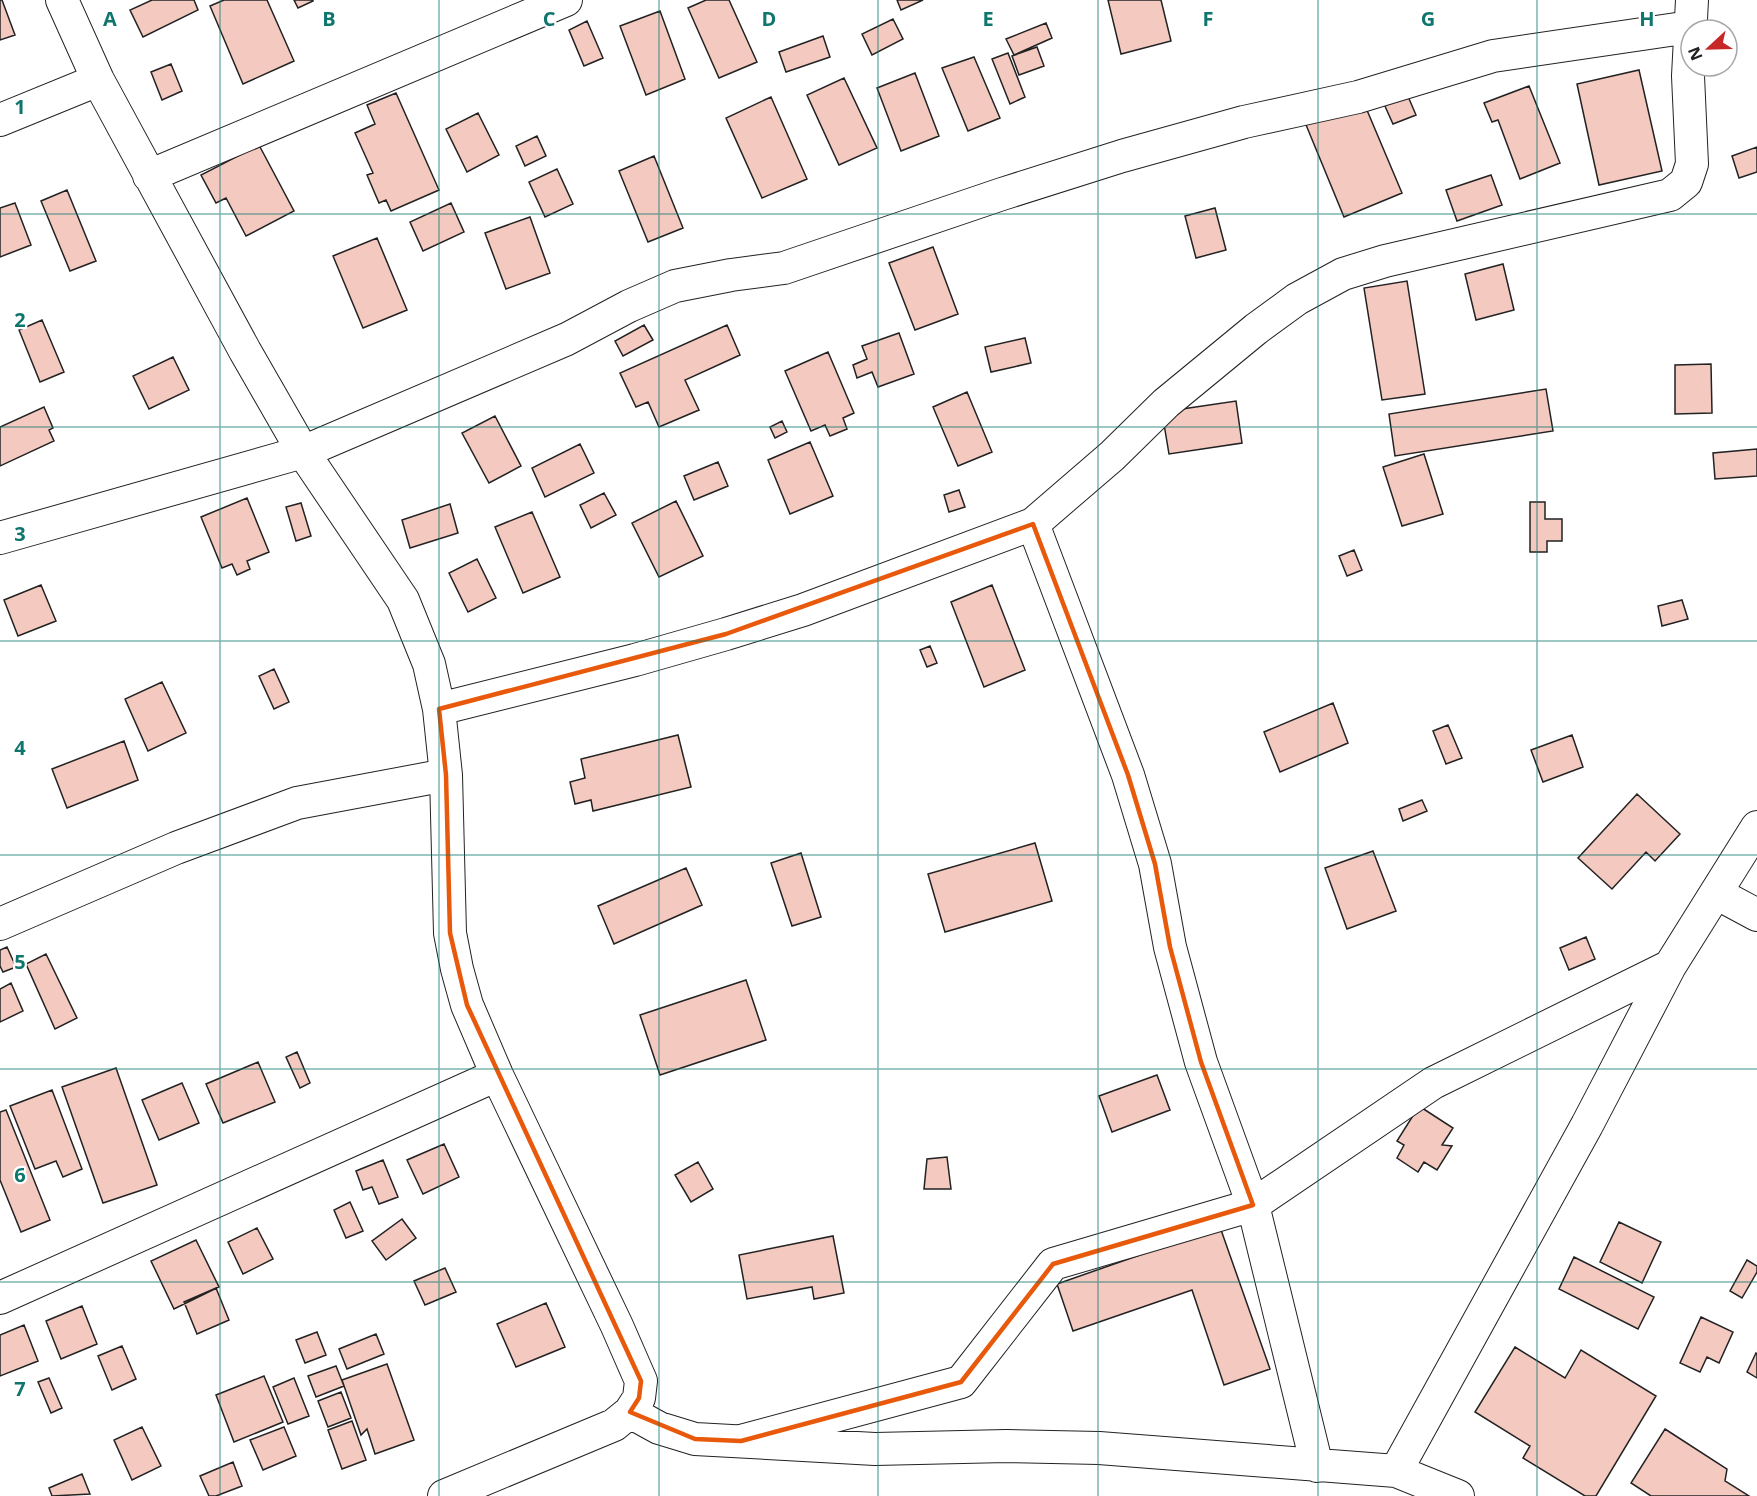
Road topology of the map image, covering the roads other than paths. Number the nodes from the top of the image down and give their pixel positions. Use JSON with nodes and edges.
{"nodes":[{"id":1,"x":62,"y":0,"type":"edge"},
{"id":2,"x":566,"y":0,"type":"edge"},
{"id":3,"x":1691,"y":14,"type":"edge"},
{"id":4,"x":98,"y":80,"type":"junction"},
{"id":5,"x":0,"y":120,"type":"edge"},
{"id":6,"x":149,"y":176,"type":"junction"},
{"id":7,"x":303,"y":452,"type":"junction"},
{"id":8,"x":1033,"y":524,"type":"junction"},
{"id":9,"x":0,"y":538,"type":"edge"},
{"id":10,"x":439,"y":709,"type":"junction"},
{"id":11,"x":446,"y":775,"type":"junction"},
{"id":12,"x":1757,"y":827,"type":"edge"},
{"id":13,"x":1716,"y":893,"type":"junction"},
{"id":14,"x":1757,"y":915,"type":"edge"},
{"id":15,"x":0,"y":924,"type":"edge"},
{"id":16,"x":1670,"y":966,"type":"junction"},
{"id":17,"x":497,"y":1075,"type":"junction"},
{"id":18,"x":1253,"y":1205,"type":"junction"},
{"id":19,"x":0,"y":1298,"type":"edge"},
{"id":20,"x":630,"y":1412,"type":"junction"},
{"id":21,"x":741,"y":1442,"type":"junction"},
{"id":22,"x":1317,"y":1466,"type":"junction"},
{"id":23,"x":1396,"y":1471,"type":"junction"},
{"id":24,"x":444,"y":1496,"type":"edge"},
{"id":25,"x":1458,"y":1496,"type":"edge"}],
"edges":[{"from":1,"to":4,"type":"street"},
{"from":2,"to":6,"type":"street"},
{"from":3,"to":7,"type":"street"},
{"from":3,"to":8,"type":"street"},
{"from":4,"to":5,"type":"street"},
{"from":4,"to":6,"type":"street"},
{"from":6,"to":7,"type":"street"},
{"from":7,"to":9,"type":"street"},
{"from":7,"to":10,"type":"street"},
{"from":8,"to":10,"type":"street"},
{"from":8,"to":18,"type":"street"},
{"from":10,"to":11,"type":"street"},
{"from":11,"to":15,"type":"street"},
{"from":11,"to":17,"type":"street"},
{"from":12,"to":13,"type":"street"},
{"from":13,"to":14,"type":"street"},
{"from":13,"to":16,"type":"street"},
{"from":16,"to":18,"type":"street"},
{"from":16,"to":23,"type":"street"},
{"from":17,"to":19,"type":"street"},
{"from":17,"to":20,"type":"street"},
{"from":18,"to":21,"type":"street"},
{"from":18,"to":22,"type":"street"},
{"from":20,"to":21,"type":"street"},
{"from":20,"to":24,"type":"street"},
{"from":21,"to":22,"type":"street"},
{"from":22,"to":23,"type":"street"},
{"from":23,"to":25,"type":"street"}]}
